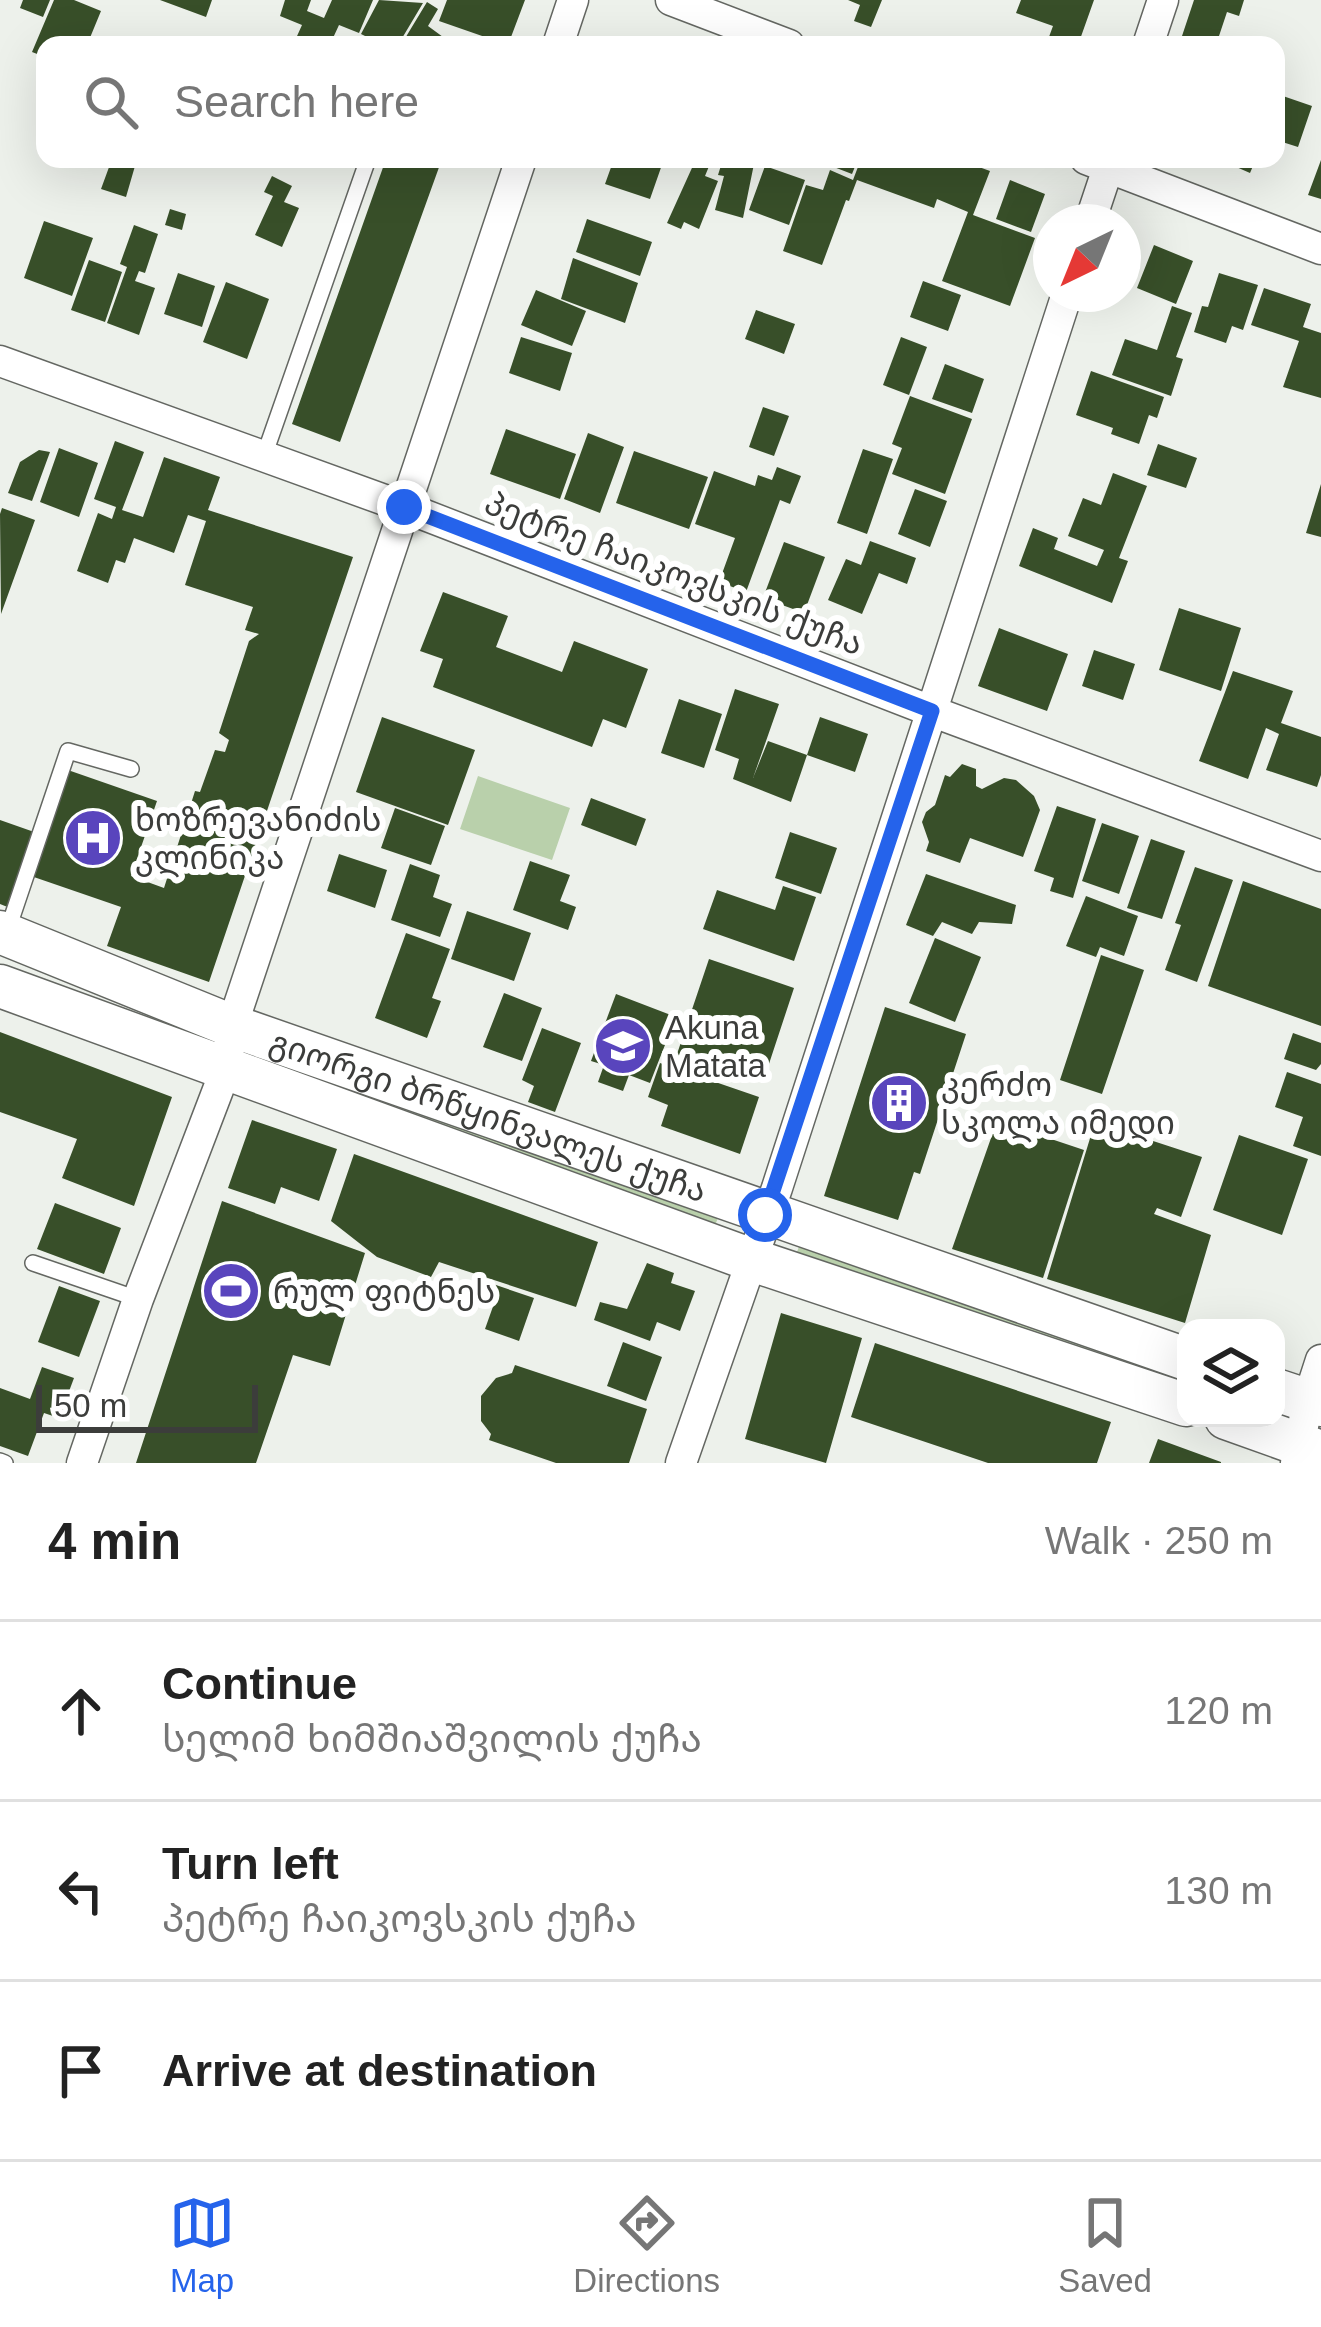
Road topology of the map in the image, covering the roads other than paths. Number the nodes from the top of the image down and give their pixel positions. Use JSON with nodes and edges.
{"nodes":[{"id":1,"x":573,"y":0,"type":"edge"},
{"id":2,"x":671,"y":0,"type":"edge"},
{"id":3,"x":1162,"y":0,"type":"edge"},
{"id":4,"x":561,"y":36,"type":"edge"},
{"id":5,"x":765,"y":36,"type":"edge"},
{"id":6,"x":1151,"y":36,"type":"edge"},
{"id":7,"x":365,"y":168,"type":"edge"},
{"id":8,"x":517,"y":168,"type":"edge"},
{"id":9,"x":1101,"y":168,"type":"edge"},
{"id":10,"x":1117,"y":168,"type":"edge"},
{"id":11,"x":1094,"y":204,"type":"edge"},
{"id":12,"x":1321,"y":249,"type":"edge"},
{"id":13,"x":1061,"y":312,"type":"edge"},
{"id":14,"x":0,"y":361,"type":"edge"},
{"id":15,"x":264,"y":458,"type":"junction"},
{"id":16,"x":404,"y":507,"type":"junction"},
{"id":17,"x":932,"y":711,"type":"junction"},
{"id":18,"x":130,"y":769,"type":"dead end"},
{"id":19,"x":1321,"y":856,"type":"edge"},
{"id":20,"x":3,"y":934,"type":"edge"},
{"id":21,"x":0,"y":986,"type":"edge"},
{"id":22,"x":232,"y":1026,"type":"junction"},
{"id":23,"x":226,"y":1069,"type":"junction"},
{"id":24,"x":765,"y":1215,"type":"junction"},
{"id":25,"x":749,"y":1259,"type":"junction"},
{"id":26,"x":33,"y":1263,"type":"dead end"},
{"id":27,"x":138,"y":1299,"type":"junction"},
{"id":28,"x":1177,"y":1356,"type":"edge"},
{"id":29,"x":1306,"y":1389,"type":"edge"},
{"id":30,"x":1177,"y":1402,"type":"edge"},
{"id":31,"x":1247,"y":1427,"type":"edge"},
{"id":32,"x":1306,"y":1453,"type":"edge"},
{"id":33,"x":82,"y":1463,"type":"edge"},
{"id":34,"x":680,"y":1463,"type":"edge"}],
"edges":[{"from":1,"to":4,"type":"street"},
{"from":2,"to":5,"type":"street"},
{"from":3,"to":6,"type":"street"},
{"from":7,"to":15,"type":"lane"},
{"from":8,"to":16,"type":"street"},
{"from":9,"to":11,"type":"street"},
{"from":10,"to":12,"type":"street"},
{"from":13,"to":17,"type":"street"},
{"from":14,"to":15,"type":"street","name":"პეტრე ჩაიკოვსკის ქუჩა"},
{"from":15,"to":16,"type":"street","name":"პეტრე ჩაიკოვსკის ქუჩა"},
{"from":16,"to":17,"type":"street","name":"პეტრე ჩაიკოვსკის ქუჩა"},
{"from":16,"to":22,"type":"street"},
{"from":17,"to":19,"type":"street","name":"პეტრე ჩაიკოვსკის ქუჩა"},
{"from":17,"to":24,"type":"street"},
{"from":18,"to":20,"type":"lane"},
{"from":20,"to":22,"type":"street","name":"გიორგი ბრწყინვალეს ქუჩა"},
{"from":21,"to":23,"type":"street","name":"გიორგი ბრწყინვალეს ქუჩა"},
{"from":22,"to":23,"type":"street"},
{"from":22,"to":24,"type":"street","name":"გიორგი ბრწყინვალეს ქუჩა"},
{"from":23,"to":25,"type":"street","name":"გიორგი ბრწყინვალეს ქუჩა"},
{"from":23,"to":27,"type":"street"},
{"from":24,"to":25,"type":"street"},
{"from":24,"to":28,"type":"street","name":"გიორგი ბრწყინვალეს ქუჩა"},
{"from":25,"to":30,"type":"street","name":"გიორგი ბრწყინვალეს ქუჩა"},
{"from":25,"to":34,"type":"street"},
{"from":26,"to":27,"type":"lane"},
{"from":27,"to":33,"type":"street"},
{"from":29,"to":32,"type":"street"},
{"from":31,"to":32,"type":"street"}]}
